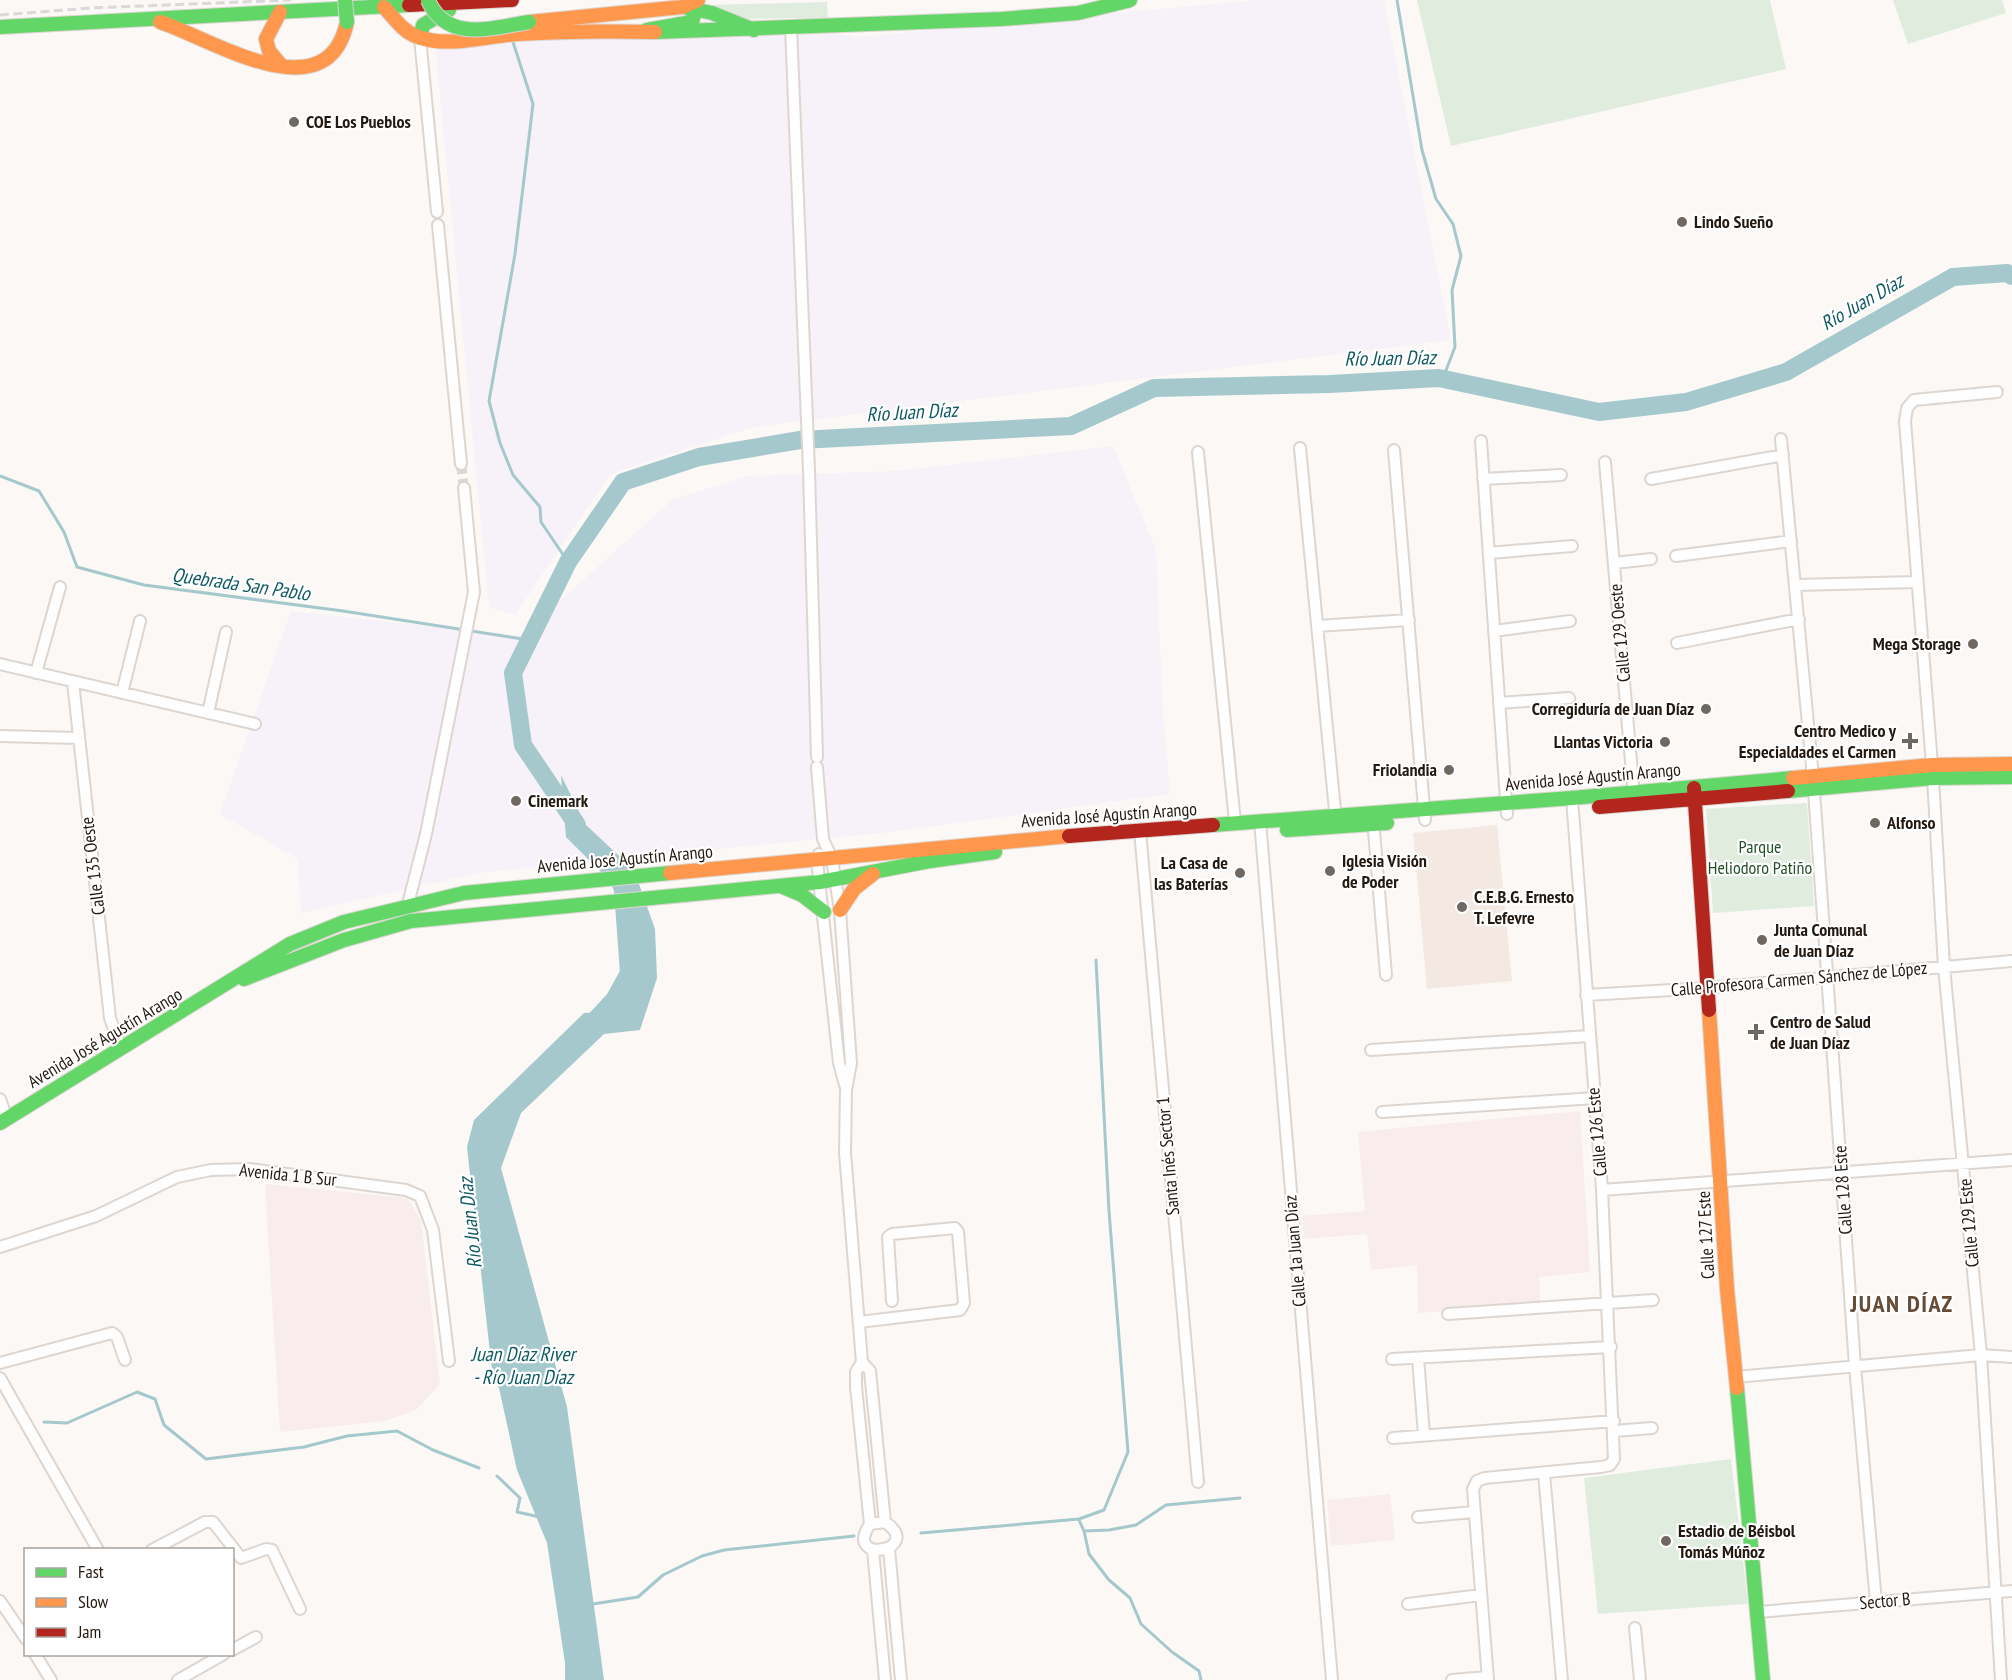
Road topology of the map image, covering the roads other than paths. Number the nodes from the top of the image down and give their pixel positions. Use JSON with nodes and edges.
{"nodes":[{"id":1,"x":345,"y":0,"type":"edge"},
{"id":2,"x":428,"y":0,"type":"edge"},
{"id":3,"x":512,"y":0,"type":"edge"},
{"id":4,"x":632,"y":0,"type":"edge"},
{"id":5,"x":479,"y":1,"type":"edge"},
{"id":6,"x":1129,"y":1,"type":"edge"},
{"id":7,"x":684,"y":6,"type":"edge"},
{"id":8,"x":384,"y":7,"type":"junction"},
{"id":9,"x":280,"y":12,"type":"junction"},
{"id":10,"x":149,"y":19,"type":"junction"},
{"id":11,"x":0,"y":27,"type":"edge"},
{"id":12,"x":791,"y":27,"type":"junction"},
{"id":13,"x":647,"y":30,"type":"junction"},
{"id":14,"x":754,"y":30,"type":"junction"},
{"id":15,"x":420,"y":38,"type":"junction"},
{"id":16,"x":280,"y":65,"type":"junction"},
{"id":17,"x":437,"y":212,"type":"dead end"},
{"id":18,"x":438,"y":225,"type":"dead end"},
{"id":19,"x":1997,"y":392,"type":"dead end"},
{"id":20,"x":1781,"y":439,"type":"dead end"},
{"id":21,"x":1481,"y":441,"type":"dead end"},
{"id":22,"x":1300,"y":448,"type":"dead end"},
{"id":23,"x":1394,"y":450,"type":"dead end"},
{"id":24,"x":1198,"y":452,"type":"dead end"},
{"id":25,"x":1783,"y":455,"type":"junction"},
{"id":26,"x":1605,"y":462,"type":"dead end"},
{"id":27,"x":461,"y":464,"type":"tunnel mouth"},
{"id":28,"x":1561,"y":475,"type":"dead end"},
{"id":29,"x":1483,"y":479,"type":"junction"},
{"id":30,"x":1651,"y":479,"type":"dead end"},
{"id":31,"x":464,"y":488,"type":"tunnel mouth"},
{"id":32,"x":1791,"y":541,"type":"junction"},
{"id":33,"x":1572,"y":546,"type":"dead end"},
{"id":34,"x":1489,"y":553,"type":"junction"},
{"id":35,"x":1676,"y":556,"type":"dead end"},
{"id":36,"x":1652,"y":560,"type":"dead end"},
{"id":37,"x":1614,"y":563,"type":"junction"},
{"id":38,"x":1917,"y":582,"type":"junction"},
{"id":39,"x":1796,"y":585,"type":"junction"},
{"id":40,"x":60,"y":587,"type":"dead end"},
{"id":41,"x":1799,"y":619,"type":"junction"},
{"id":42,"x":1409,"y":620,"type":"junction"},
{"id":43,"x":140,"y":621,"type":"dead end"},
{"id":44,"x":1570,"y":621,"type":"dead end"},
{"id":45,"x":1317,"y":626,"type":"junction"},
{"id":46,"x":226,"y":632,"type":"dead end"},
{"id":47,"x":1494,"y":632,"type":"junction"},
{"id":48,"x":1677,"y":643,"type":"dead end"},
{"id":49,"x":0,"y":664,"type":"edge"},
{"id":50,"x":36,"y":673,"type":"junction"},
{"id":51,"x":73,"y":682,"type":"junction"},
{"id":52,"x":122,"y":693,"type":"junction"},
{"id":53,"x":1569,"y":698,"type":"dead end"},
{"id":54,"x":1499,"y":703,"type":"junction"},
{"id":55,"x":208,"y":713,"type":"junction"},
{"id":56,"x":255,"y":724,"type":"dead end"},
{"id":57,"x":0,"y":736,"type":"edge"},
{"id":58,"x":78,"y":738,"type":"junction"},
{"id":59,"x":2012,"y":764,"type":"edge"},
{"id":60,"x":1932,"y":772,"type":"junction"},
{"id":61,"x":2012,"y":777,"type":"edge"},
{"id":62,"x":1814,"y":783,"type":"junction"},
{"id":63,"x":1694,"y":793,"type":"junction"},
{"id":64,"x":1634,"y":798,"type":"junction"},
{"id":65,"x":1572,"y":804,"type":"junction"},
{"id":66,"x":1507,"y":808,"type":"junction"},
{"id":67,"x":1424,"y":814,"type":"junction"},
{"id":68,"x":1373,"y":818,"type":"junction"},
{"id":69,"x":1336,"y":821,"type":"junction"},
{"id":70,"x":1235,"y":822,"type":"junction"},
{"id":71,"x":1260,"y":826,"type":"junction"},
{"id":72,"x":1140,"y":836,"type":"junction"},
{"id":73,"x":823,"y":839,"type":"junction"},
{"id":74,"x":832,"y":859,"type":"junction"},
{"id":75,"x":817,"y":861,"type":"junction"},
{"id":76,"x":874,"y":872,"type":"junction"},
{"id":77,"x":836,"y":879,"type":"junction"},
{"id":78,"x":820,"y":882,"type":"junction"},
{"id":79,"x":779,"y":886,"type":"junction"},
{"id":80,"x":408,"y":904,"type":"junction"},
{"id":81,"x":840,"y":910,"type":"junction"},
{"id":82,"x":824,"y":912,"type":"junction"},
{"id":83,"x":441,"y":919,"type":"junction"},
{"id":84,"x":375,"y":930,"type":"junction"},
{"id":85,"x":2012,"y":961,"type":"edge"},
{"id":86,"x":1944,"y":967,"type":"junction"},
{"id":87,"x":1386,"y":975,"type":"dead end"},
{"id":88,"x":1828,"y":978,"type":"junction"},
{"id":89,"x":228,"y":983,"type":"junction"},
{"id":90,"x":1707,"y":988,"type":"junction"},
{"id":91,"x":1586,"y":995,"type":"junction"},
{"id":92,"x":1589,"y":1036,"type":"junction"},
{"id":93,"x":122,"y":1048,"type":"junction"},
{"id":94,"x":1371,"y":1050,"type":"dead end"},
{"id":95,"x":846,"y":1090,"type":"junction"},
{"id":96,"x":1595,"y":1098,"type":"junction"},
{"id":97,"x":0,"y":1099,"type":"edge"},
{"id":98,"x":1382,"y":1112,"type":"dead end"},
{"id":99,"x":3,"y":1121,"type":"edge"},
{"id":100,"x":2012,"y":1160,"type":"edge"},
{"id":101,"x":1964,"y":1164,"type":"junction"},
{"id":102,"x":1842,"y":1173,"type":"junction"},
{"id":103,"x":1721,"y":1183,"type":"junction"},
{"id":104,"x":1602,"y":1191,"type":"junction"},
{"id":105,"x":0,"y":1247,"type":"edge"},
{"id":106,"x":1653,"y":1300,"type":"dead end"},
{"id":107,"x":892,"y":1301,"type":"dead end"},
{"id":108,"x":1608,"y":1304,"type":"junction"},
{"id":109,"x":1448,"y":1314,"type":"dead end"},
{"id":110,"x":859,"y":1322,"type":"junction"},
{"id":111,"x":1611,"y":1347,"type":"junction"},
{"id":112,"x":1981,"y":1355,"type":"junction"},
{"id":113,"x":2012,"y":1357,"type":"edge"},
{"id":114,"x":1419,"y":1358,"type":"junction"},
{"id":115,"x":1392,"y":1359,"type":"dead end"},
{"id":116,"x":125,"y":1360,"type":"dead end"},
{"id":117,"x":449,"y":1361,"type":"dead end"},
{"id":118,"x":862,"y":1362,"type":"junction"},
{"id":119,"x":0,"y":1363,"type":"edge"},
{"id":120,"x":1855,"y":1366,"type":"junction"},
{"id":121,"x":1736,"y":1377,"type":"junction"},
{"id":122,"x":0,"y":1378,"type":"edge"},
{"id":123,"x":1614,"y":1426,"type":"junction"},
{"id":124,"x":1652,"y":1428,"type":"dead end"},
{"id":125,"x":1424,"y":1436,"type":"junction"},
{"id":126,"x":1393,"y":1438,"type":"dead end"},
{"id":127,"x":1544,"y":1473,"type":"junction"},
{"id":128,"x":1198,"y":1482,"type":"dead end"},
{"id":129,"x":1474,"y":1512,"type":"junction"},
{"id":130,"x":1418,"y":1517,"type":"dead end"},
{"id":131,"x":885,"y":1522,"type":"junction"},
{"id":132,"x":870,"y":1524,"type":"junction"},
{"id":133,"x":97,"y":1548,"type":"edge"},
{"id":134,"x":156,"y":1548,"type":"edge"},
{"id":135,"x":233,"y":1548,"type":"edge"},
{"id":136,"x":234,"y":1549,"type":"edge"},
{"id":137,"x":889,"y":1549,"type":"junction"},
{"id":138,"x":873,"y":1550,"type":"junction"},
{"id":139,"x":2012,"y":1591,"type":"edge"},
{"id":140,"x":1994,"y":1593,"type":"junction"},
{"id":141,"x":1481,"y":1595,"type":"junction"},
{"id":142,"x":0,"y":1601,"type":"edge"},
{"id":143,"x":1876,"y":1602,"type":"junction"},
{"id":144,"x":1408,"y":1604,"type":"dead end"},
{"id":145,"x":300,"y":1610,"type":"dead end"},
{"id":146,"x":1758,"y":1612,"type":"junction"},
{"id":147,"x":22,"y":1625,"type":"edge"},
{"id":148,"x":1635,"y":1628,"type":"dead end"},
{"id":149,"x":256,"y":1636,"type":"dead end"},
{"id":150,"x":234,"y":1649,"type":"edge"},
{"id":151,"x":36,"y":1656,"type":"edge"},
{"id":152,"x":220,"y":1656,"type":"edge"},
{"id":153,"x":1488,"y":1678,"type":"edge"},
{"id":154,"x":51,"y":1680,"type":"edge"},
{"id":155,"x":178,"y":1680,"type":"edge"},
{"id":156,"x":885,"y":1680,"type":"edge"},
{"id":157,"x":902,"y":1680,"type":"edge"},
{"id":158,"x":1332,"y":1680,"type":"edge"},
{"id":159,"x":1452,"y":1680,"type":"edge"},
{"id":160,"x":1562,"y":1680,"type":"edge"},
{"id":161,"x":1640,"y":1680,"type":"edge"},
{"id":162,"x":1763,"y":1680,"type":"edge"},
{"id":163,"x":2001,"y":1680,"type":"edge"}],
"edges":[{"from":1,"to":16,"type":"main road","bridge":true},
{"from":2,"to":7,"type":"main road","bridge":true},
{"from":3,"to":5,"type":"main road"},
{"from":4,"to":7,"type":"main road"},
{"from":5,"to":8,"type":"main road"},
{"from":5,"to":15,"type":"main road"},
{"from":6,"to":12,"type":"main road"},
{"from":7,"to":13,"type":"main road"},
{"from":7,"to":14,"type":"main road"},
{"from":8,"to":9,"type":"main road"},
{"from":8,"to":15,"type":"main road"},
{"from":9,"to":10,"type":"main road"},
{"from":9,"to":16,"type":"main road"},
{"from":10,"to":11,"type":"main road"},
{"from":10,"to":16,"type":"main road"},
{"from":12,"to":14,"type":"main road"},
{"from":12,"to":73,"type":"street"},
{"from":13,"to":14,"type":"main road"},
{"from":13,"to":15,"type":"main road"},
{"from":15,"to":17,"type":"street"},
{"from":18,"to":27,"type":"street"},
{"from":19,"to":38,"type":"street","name":"Calle 129 Este"},
{"from":20,"to":25,"type":"street","name":"Calle 128 Este"},
{"from":21,"to":29,"type":"street"},
{"from":22,"to":45,"type":"street"},
{"from":23,"to":42,"type":"street"},
{"from":24,"to":70,"type":"street"},
{"from":25,"to":30,"type":"street"},
{"from":25,"to":32,"type":"street","name":"Calle 128 Este"},
{"from":26,"to":37,"type":"street","name":"Calle 129 Oeste"},
{"from":28,"to":29,"type":"street"},
{"from":29,"to":34,"type":"street"},
{"from":31,"to":80,"type":"street"},
{"from":32,"to":35,"type":"street"},
{"from":32,"to":39,"type":"street","name":"Calle 128 Este"},
{"from":33,"to":34,"type":"street"},
{"from":34,"to":47,"type":"street"},
{"from":36,"to":37,"type":"street"},
{"from":37,"to":64,"type":"street","name":"Calle 129 Oeste"},
{"from":38,"to":39,"type":"street"},
{"from":38,"to":60,"type":"street","name":"Calle 129 Este"},
{"from":39,"to":41,"type":"street","name":"Calle 128 Este"},
{"from":40,"to":50,"type":"street"},
{"from":41,"to":48,"type":"street"},
{"from":41,"to":62,"type":"street","name":"Calle 128 Este"},
{"from":42,"to":45,"type":"street"},
{"from":42,"to":67,"type":"street"},
{"from":43,"to":52,"type":"street"},
{"from":44,"to":47,"type":"street"},
{"from":45,"to":69,"type":"street"},
{"from":46,"to":55,"type":"street"},
{"from":47,"to":54,"type":"street"},
{"from":49,"to":50,"type":"street"},
{"from":50,"to":51,"type":"street"},
{"from":51,"to":52,"type":"street"},
{"from":51,"to":58,"type":"street","name":"Calle 135 Oeste"},
{"from":52,"to":55,"type":"street"},
{"from":53,"to":54,"type":"street"},
{"from":54,"to":66,"type":"street"},
{"from":55,"to":56,"type":"street"},
{"from":57,"to":58,"type":"street"},
{"from":58,"to":93,"type":"street","name":"Calle 135 Oeste"},
{"from":59,"to":60,"type":"main road","name":"Avenida José Agustín Arango"},
{"from":60,"to":61,"type":"main road","name":"Avenida José Agustín Arango"},
{"from":60,"to":62,"type":"main road","name":"Avenida José Agustín Arango"},
{"from":60,"to":86,"type":"street","name":"Calle 129 Este"},
{"from":62,"to":63,"type":"main road","name":"Avenida José Agustín Arango"},
{"from":62,"to":88,"type":"street","name":"Calle 128 Este"},
{"from":63,"to":64,"type":"main road","name":"Avenida José Agustín Arango"},
{"from":63,"to":90,"type":"main road","name":"Calle 127 Este"},
{"from":64,"to":65,"type":"main road","name":"Avenida José Agustín Arango"},
{"from":65,"to":66,"type":"main road","name":"Avenida José Agustín Arango"},
{"from":65,"to":91,"type":"street","name":"Calle 126 Este"},
{"from":66,"to":67,"type":"main road","name":"Avenida José Agustín Arango"},
{"from":67,"to":68,"type":"main road","name":"Avenida José Agustín Arango"},
{"from":68,"to":69,"type":"main road","name":"Avenida José Agustín Arango"},
{"from":68,"to":87,"type":"street"},
{"from":69,"to":71,"type":"main road","name":"Avenida José Agustín Arango"},
{"from":70,"to":71,"type":"main road","name":"Avenida José Agustín Arango"},
{"from":70,"to":72,"type":"main road","name":"Avenida José Agustín Arango"},
{"from":71,"to":72,"type":"main road","name":"Avenida José Agustín Arango"},
{"from":71,"to":158,"type":"street","name":"Calle 1a Juan Díaz"},
{"from":72,"to":74,"type":"main road","name":"Avenida José Agustín Arango"},
{"from":72,"to":76,"type":"main road","name":"Avenida José Agustín Arango"},
{"from":72,"to":128,"type":"street","name":"Santa Inés Sector 1"},
{"from":73,"to":74,"type":"street"},
{"from":73,"to":75,"type":"street"},
{"from":74,"to":75,"type":"main road","name":"Avenida José Agustín Arango"},
{"from":74,"to":77,"type":"street"},
{"from":75,"to":78,"type":"street"},
{"from":75,"to":80,"type":"main road","name":"Avenida José Agustín Arango"},
{"from":76,"to":77,"type":"main road","name":"Avenida José Agustín Arango"},
{"from":76,"to":81,"type":"main road"},
{"from":77,"to":78,"type":"main road","name":"Avenida José Agustín Arango"},
{"from":77,"to":81,"type":"street"},
{"from":78,"to":79,"type":"main road","name":"Avenida José Agustín Arango"},
{"from":78,"to":82,"type":"street"},
{"from":79,"to":82,"type":"main road"},
{"from":79,"to":83,"type":"main road","name":"Avenida José Agustín Arango"},
{"from":80,"to":83,"type":"main road"},
{"from":80,"to":84,"type":"main road"},
{"from":80,"to":89,"type":"main road","name":"Avenida José Agustín Arango"},
{"from":81,"to":95,"type":"street"},
{"from":82,"to":95,"type":"street"},
{"from":83,"to":84,"type":"main road","name":"Avenida José Agustín Arango"},
{"from":84,"to":89,"type":"main road","name":"Avenida José Agustín Arango"},
{"from":85,"to":86,"type":"street","name":"Calle Profesora Carmen Sánchez de López"},
{"from":86,"to":88,"type":"street","name":"Calle Profesora Carmen Sánchez de López"},
{"from":86,"to":101,"type":"street","name":"Calle 129 Este"},
{"from":88,"to":90,"type":"street","name":"Calle Profesora Carmen Sánchez de López"},
{"from":88,"to":102,"type":"street","name":"Calle 128 Este"},
{"from":89,"to":93,"type":"main road","name":"Avenida José Agustín Arango"},
{"from":90,"to":91,"type":"street","name":"Calle Profesora Carmen Sánchez de López"},
{"from":90,"to":103,"type":"main road","name":"Calle 127 Este"},
{"from":91,"to":92,"type":"street","name":"Calle 126 Este"},
{"from":92,"to":94,"type":"street"},
{"from":92,"to":96,"type":"street","name":"Calle 126 Este"},
{"from":93,"to":99,"type":"main road","name":"Avenida José Agustín Arango"},
{"from":95,"to":110,"type":"street"},
{"from":96,"to":98,"type":"street"},
{"from":96,"to":104,"type":"street","name":"Calle 126 Este"},
{"from":97,"to":99,"type":"street"},
{"from":100,"to":101,"type":"street"},
{"from":101,"to":102,"type":"street"},
{"from":101,"to":112,"type":"street","name":"Calle 129 Este"},
{"from":102,"to":103,"type":"street"},
{"from":102,"to":120,"type":"street","name":"Calle 128 Este"},
{"from":103,"to":104,"type":"street"},
{"from":103,"to":121,"type":"main road","name":"Calle 127 Este"},
{"from":104,"to":108,"type":"street","name":"Calle 126 Este"},
{"from":105,"to":117,"type":"street","name":"Avenida 1 B Sur"},
{"from":106,"to":108,"type":"street"},
{"from":107,"to":110,"type":"street"},
{"from":108,"to":109,"type":"street"},
{"from":108,"to":111,"type":"street","name":"Calle 126 Este"},
{"from":110,"to":118,"type":"street"},
{"from":111,"to":114,"type":"street"},
{"from":111,"to":123,"type":"street","name":"Calle 126 Este"},
{"from":112,"to":113,"type":"street"},
{"from":112,"to":120,"type":"street"},
{"from":112,"to":140,"type":"street","name":"Calle 129 Este"},
{"from":114,"to":115,"type":"street"},
{"from":114,"to":125,"type":"street"},
{"from":116,"to":119,"type":"street"},
{"from":118,"to":131,"type":"street"},
{"from":118,"to":132,"type":"street"},
{"from":120,"to":121,"type":"street"},
{"from":120,"to":143,"type":"street","name":"Calle 128 Este"},
{"from":121,"to":146,"type":"main road","name":"Calle 127 Este"},
{"from":122,"to":133,"type":"street"},
{"from":123,"to":124,"type":"street"},
{"from":123,"to":125,"type":"street"},
{"from":123,"to":127,"type":"street","name":"Calle 126 Este"},
{"from":125,"to":126,"type":"street"},
{"from":127,"to":129,"type":"street"},
{"from":127,"to":160,"type":"street"},
{"from":129,"to":130,"type":"street"},
{"from":129,"to":141,"type":"street"},
{"from":131,"to":132,"type":"street"},
{"from":131,"to":137,"type":"street"},
{"from":132,"to":138,"type":"street"},
{"from":134,"to":135,"type":"street"},
{"from":136,"to":145,"type":"street"},
{"from":137,"to":138,"type":"street"},
{"from":137,"to":157,"type":"street"},
{"from":138,"to":156,"type":"street"},
{"from":139,"to":140,"type":"street","name":"Sector B"},
{"from":140,"to":143,"type":"street","name":"Sector B"},
{"from":140,"to":163,"type":"street","name":"Calle 129 Este"},
{"from":141,"to":144,"type":"street"},
{"from":141,"to":153,"type":"street"},
{"from":142,"to":147,"type":"street"},
{"from":143,"to":146,"type":"street","name":"Sector B"},
{"from":146,"to":162,"type":"main road","name":"Calle 127 Este"},
{"from":148,"to":161,"type":"street"},
{"from":149,"to":150,"type":"street"},
{"from":151,"to":154,"type":"street"},
{"from":152,"to":155,"type":"street"},
{"from":153,"to":159,"type":"street"}]}
